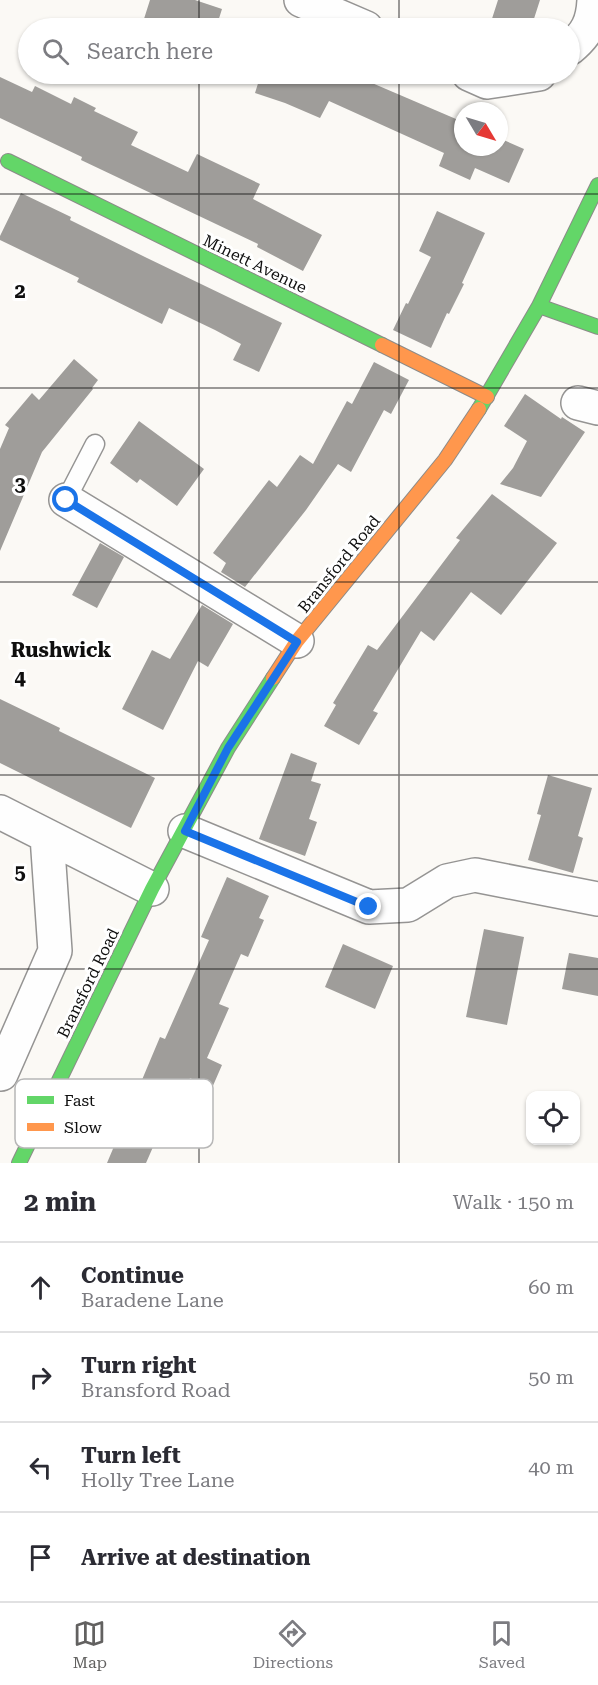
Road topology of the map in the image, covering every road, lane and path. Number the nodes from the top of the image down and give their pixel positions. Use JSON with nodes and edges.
{"nodes":[{"id":1,"x":302,"y":0,"type":"edge"},
{"id":2,"x":594,"y":0,"type":"edge"},
{"id":3,"x":343,"y":18,"type":"edge"},
{"id":4,"x":580,"y":39,"type":"edge"},
{"id":5,"x":8,"y":160,"type":"dead end"},
{"id":6,"x":598,"y":185,"type":"edge"},
{"id":7,"x":539,"y":306,"type":"junction"},
{"id":8,"x":598,"y":327,"type":"edge"},
{"id":9,"x":487,"y":397,"type":"junction"},
{"id":10,"x":95,"y":444,"type":"dead end"},
{"id":11,"x":66,"y":500,"type":"joint"},
{"id":12,"x":297,"y":642,"type":"junction"},
{"id":13,"x":0,"y":812,"type":"edge"},
{"id":14,"x":185,"y":831,"type":"junction"},
{"id":15,"x":46,"y":836,"type":"junction"},
{"id":16,"x":152,"y":889,"type":"junction"},
{"id":17,"x":598,"y":899,"type":"edge"},
{"id":18,"x":1,"y":1074,"type":"edge"},
{"id":19,"x":60,"y":1079,"type":"edge"},
{"id":20,"x":26,"y":1148,"type":"edge"},
{"id":21,"x":19,"y":1163,"type":"edge"}],
"edges":[{"from":1,"to":3,"type":"street"},
{"from":2,"to":4,"type":"street"},
{"from":5,"to":9,"type":"street","name":"Minett Avenue"},
{"from":6,"to":7,"type":"street","name":"Bransford Road"},
{"from":7,"to":8,"type":"street"},
{"from":7,"to":9,"type":"street","name":"Bransford Road"},
{"from":9,"to":12,"type":"street","name":"Bransford Road"},
{"from":10,"to":11,"type":"lane"},
{"from":11,"to":12,"type":"street"},
{"from":12,"to":14,"type":"street","name":"Bransford Road"},
{"from":13,"to":15,"type":"street"},
{"from":14,"to":16,"type":"street","name":"Bransford Road"},
{"from":14,"to":17,"type":"street"},
{"from":15,"to":16,"type":"street"},
{"from":15,"to":18,"type":"street"},
{"from":16,"to":19,"type":"street","name":"Bransford Road"},
{"from":20,"to":21,"type":"street","name":"Bransford Road"}]}
